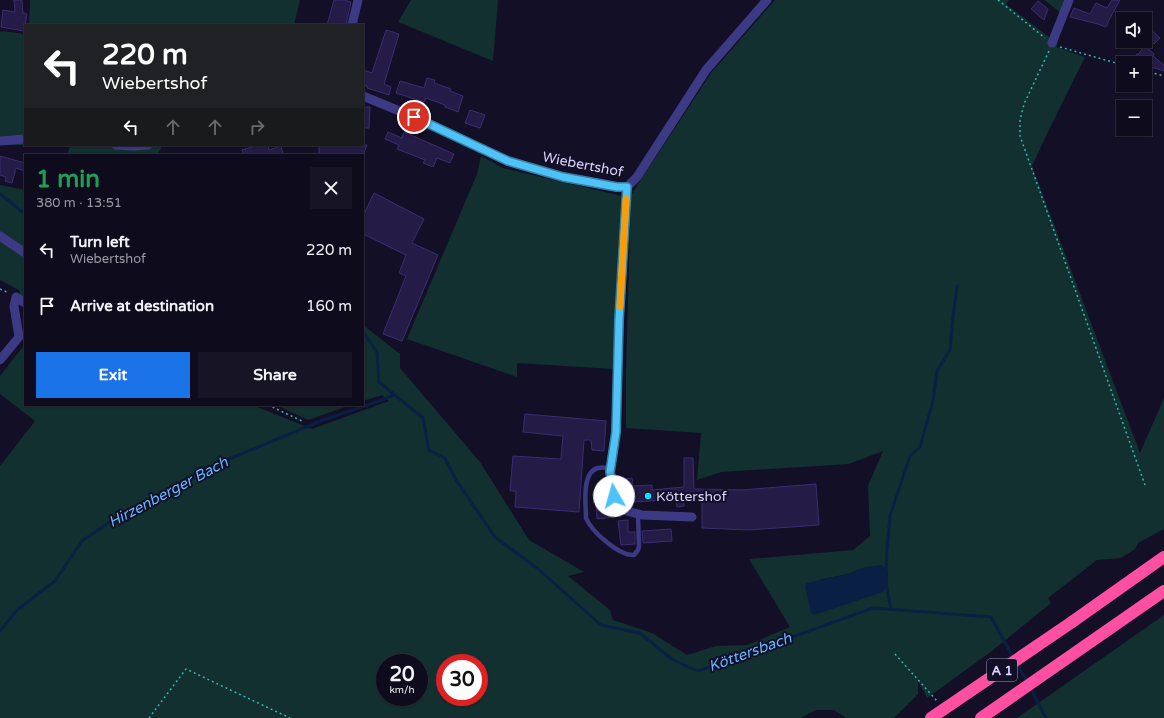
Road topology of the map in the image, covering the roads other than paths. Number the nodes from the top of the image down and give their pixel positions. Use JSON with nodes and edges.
{"nodes":[{"id":1,"x":358,"y":0,"type":"edge"},
{"id":2,"x":767,"y":0,"type":"edge"},
{"id":3,"x":1069,"y":0,"type":"edge"},
{"id":4,"x":352,"y":24,"type":"edge"},
{"id":5,"x":1052,"y":43,"type":"road end"},
{"id":6,"x":364,"y":96,"type":"edge"},
{"id":7,"x":24,"y":139,"type":"edge"},
{"id":8,"x":0,"y":141,"type":"edge"},
{"id":9,"x":627,"y":187,"type":"junction"},
{"id":10,"x":0,"y":236,"type":"edge"},
{"id":11,"x":24,"y":252,"type":"edge"},
{"id":12,"x":24,"y":302,"type":"edge"},
{"id":13,"x":0,"y":360,"type":"edge"},
{"id":14,"x":611,"y":468,"type":"junction"},
{"id":15,"x":638,"y":514,"type":"junction"},
{"id":16,"x":692,"y":517,"type":"dead end"},
{"id":17,"x":1164,"y":557,"type":"edge"},
{"id":18,"x":1164,"y":592,"type":"edge"},
{"id":19,"x":931,"y":718,"type":"edge"},
{"id":20,"x":981,"y":718,"type":"edge"}],
"edges":[{"from":1,"to":4,"type":"street"},
{"from":2,"to":9,"type":"street","name":"Wiebertshof"},
{"from":3,"to":5,"type":"street"},
{"from":6,"to":9,"type":"street","name":"Wiebertshof"},
{"from":7,"to":8,"type":"street"},
{"from":9,"to":14,"type":"street"},
{"from":10,"to":11,"type":"street"},
{"from":12,"to":13,"type":"street"},
{"from":14,"to":15,"type":"street"},
{"from":14,"to":15,"type":"lane"},
{"from":15,"to":16,"type":"street"},
{"from":17,"to":19,"type":"highway","number":"A 1","bridge":true},
{"from":18,"to":20,"type":"highway","number":"A 1"}]}
